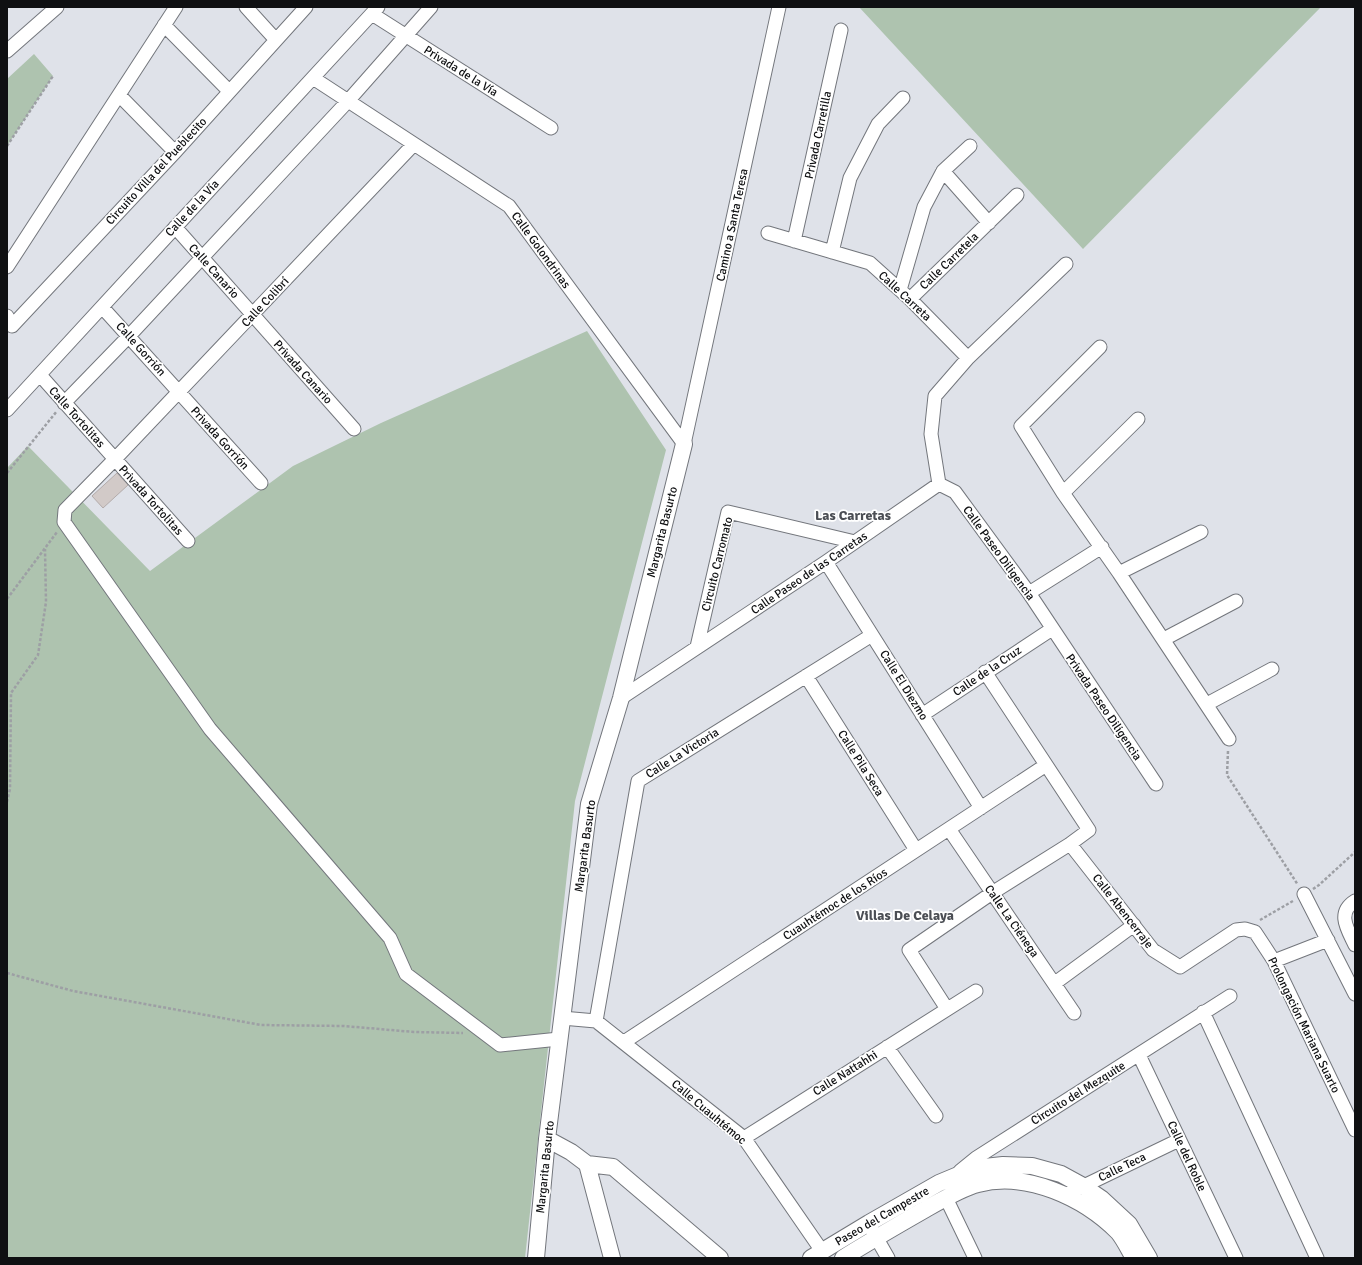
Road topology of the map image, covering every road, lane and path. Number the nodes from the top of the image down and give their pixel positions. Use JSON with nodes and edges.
{"nodes":[{"id":1,"x":57,"y":7,"type":"edge"},
{"id":2,"x":176,"y":7,"type":"edge"},
{"id":3,"x":246,"y":7,"type":"edge"},
{"id":4,"x":306,"y":7,"type":"edge"},
{"id":5,"x":431,"y":7,"type":"edge"},
{"id":6,"x":780,"y":7,"type":"edge"},
{"id":7,"x":375,"y":10,"type":"edge"},
{"id":8,"x":164,"y":25,"type":"junction"},
{"id":9,"x":841,"y":30,"type":"dead end"},
{"id":10,"x":405,"y":36,"type":"junction"},
{"id":11,"x":276,"y":40,"type":"junction"},
{"id":12,"x":7,"y":52,"type":"edge"},
{"id":13,"x":53,"y":76,"type":"dead end"},
{"id":14,"x":312,"y":78,"type":"junction"},
{"id":15,"x":229,"y":91,"type":"junction"},
{"id":16,"x":119,"y":95,"type":"junction"},
{"id":17,"x":903,"y":98,"type":"dead end"},
{"id":18,"x":348,"y":101,"type":"junction"},
{"id":19,"x":551,"y":128,"type":"dead end"},
{"id":20,"x":414,"y":144,"type":"junction"},
{"id":21,"x":7,"y":146,"type":"edge"},
{"id":22,"x":970,"y":146,"type":"dead end"},
{"id":23,"x":175,"y":152,"type":"junction"},
{"id":24,"x":943,"y":171,"type":"junction"},
{"id":25,"x":1017,"y":195,"type":"dead end"},
{"id":26,"x":989,"y":223,"type":"junction"},
{"id":27,"x":175,"y":227,"type":"junction"},
{"id":28,"x":768,"y":233,"type":"dead end"},
{"id":29,"x":794,"y":241,"type":"junction"},
{"id":30,"x":832,"y":252,"type":"junction"},
{"id":31,"x":202,"y":257,"type":"junction"},
{"id":32,"x":1066,"y":264,"type":"dead end"},
{"id":33,"x":7,"y":267,"type":"edge"},
{"id":34,"x":905,"y":294,"type":"junction"},
{"id":35,"x":102,"y":306,"type":"junction"},
{"id":36,"x":252,"y":314,"type":"junction"},
{"id":37,"x":7,"y":316,"type":"edge"},
{"id":38,"x":129,"y":336,"type":"junction"},
{"id":39,"x":1100,"y":347,"type":"dead end"},
{"id":40,"x":968,"y":358,"type":"junction"},
{"id":41,"x":40,"y":375,"type":"junction"},
{"id":42,"x":179,"y":392,"type":"junction"},
{"id":43,"x":64,"y":403,"type":"junction"},
{"id":44,"x":7,"y":410,"type":"edge"},
{"id":45,"x":1138,"y":419,"type":"dead end"},
{"id":46,"x":354,"y":429,"type":"dead end"},
{"id":47,"x":684,"y":444,"type":"junction"},
{"id":48,"x":115,"y":459,"type":"junction"},
{"id":49,"x":7,"y":473,"type":"edge"},
{"id":50,"x":261,"y":483,"type":"dead end"},
{"id":51,"x":939,"y":484,"type":"junction"},
{"id":52,"x":1062,"y":493,"type":"junction"},
{"id":53,"x":65,"y":516,"type":"junction"},
{"id":54,"x":1201,"y":532,"type":"dead end"},
{"id":55,"x":188,"y":541,"type":"dead end"},
{"id":56,"x":856,"y":542,"type":"junction"},
{"id":57,"x":1102,"y":547,"type":"junction"},
{"id":58,"x":44,"y":549,"type":"junction"},
{"id":59,"x":826,"y":562,"type":"junction"},
{"id":60,"x":1119,"y":573,"type":"junction"},
{"id":61,"x":1029,"y":593,"type":"junction"},
{"id":62,"x":7,"y":599,"type":"edge"},
{"id":63,"x":1236,"y":601,"type":"dead end"},
{"id":64,"x":1052,"y":629,"type":"junction"},
{"id":65,"x":872,"y":635,"type":"junction"},
{"id":66,"x":1164,"y":638,"type":"junction"},
{"id":67,"x":697,"y":648,"type":"junction"},
{"id":68,"x":1272,"y":669,"type":"dead end"},
{"id":69,"x":985,"y":672,"type":"junction"},
{"id":70,"x":806,"y":676,"type":"junction"},
{"id":71,"x":621,"y":698,"type":"junction"},
{"id":72,"x":1207,"y":704,"type":"junction"},
{"id":73,"x":922,"y":714,"type":"junction"},
{"id":74,"x":1229,"y":739,"type":"joint"},
{"id":75,"x":1046,"y":765,"type":"junction"},
{"id":76,"x":1156,"y":784,"type":"dead end"},
{"id":77,"x":7,"y":802,"type":"edge"},
{"id":78,"x":981,"y":808,"type":"junction"},
{"id":79,"x":949,"y":829,"type":"junction"},
{"id":80,"x":1070,"y":844,"type":"junction"},
{"id":81,"x":916,"y":850,"type":"junction"},
{"id":82,"x":992,"y":893,"type":"junction"},
{"id":83,"x":1304,"y":894,"type":"joint"},
{"id":84,"x":1355,"y":902,"type":"edge"},
{"id":85,"x":1134,"y":925,"type":"junction"},
{"id":86,"x":1246,"y":928,"type":"joint"},
{"id":87,"x":1328,"y":940,"type":"junction"},
{"id":88,"x":1355,"y":945,"type":"edge"},
{"id":89,"x":1274,"y":961,"type":"junction"},
{"id":90,"x":7,"y":973,"type":"edge"},
{"id":91,"x":1055,"y":983,"type":"junction"},
{"id":92,"x":976,"y":991,"type":"dead end"},
{"id":93,"x":1355,"y":994,"type":"edge"},
{"id":94,"x":1230,"y":996,"type":"dead end"},
{"id":95,"x":947,"y":1009,"type":"junction"},
{"id":96,"x":1203,"y":1012,"type":"junction"},
{"id":97,"x":1074,"y":1013,"type":"dead end"},
{"id":98,"x":562,"y":1018,"type":"junction"},
{"id":99,"x":596,"y":1020,"type":"junction"},
{"id":100,"x":486,"y":1034,"type":"junction"},
{"id":101,"x":559,"y":1039,"type":"junction"},
{"id":102,"x":624,"y":1042,"type":"junction"},
{"id":103,"x":887,"y":1047,"type":"junction"},
{"id":104,"x":1139,"y":1055,"type":"junction"},
{"id":105,"x":936,"y":1116,"type":"dead end"},
{"id":106,"x":1355,"y":1130,"type":"edge"},
{"id":107,"x":744,"y":1138,"type":"junction"},
{"id":108,"x":547,"y":1139,"type":"junction"},
{"id":109,"x":1179,"y":1140,"type":"junction"},
{"id":110,"x":587,"y":1164,"type":"junction"},
{"id":111,"x":955,"y":1176,"type":"junction"},
{"id":112,"x":1083,"y":1186,"type":"junction"},
{"id":113,"x":1066,"y":1195,"type":"junction"},
{"id":114,"x":946,"y":1198,"type":"junction"},
{"id":115,"x":872,"y":1230,"type":"junction"},
{"id":116,"x":817,"y":1255,"type":"edge"},
{"id":117,"x":1142,"y":1257,"type":"edge"},
{"id":118,"x":536,"y":1258,"type":"edge"},
{"id":119,"x":612,"y":1258,"type":"edge"},
{"id":120,"x":720,"y":1258,"type":"edge"},
{"id":121,"x":843,"y":1258,"type":"edge"},
{"id":122,"x":888,"y":1258,"type":"edge"},
{"id":123,"x":975,"y":1258,"type":"edge"},
{"id":124,"x":1236,"y":1258,"type":"edge"},
{"id":125,"x":1317,"y":1258,"type":"edge"}],
"edges":[{"from":1,"to":12,"type":"street"},
{"from":2,"to":8,"type":"street"},
{"from":3,"to":11,"type":"street"},
{"from":4,"to":11,"type":"street","name":"Circuito Villa del Pueblecito"},
{"from":5,"to":10,"type":"street"},
{"from":6,"to":47,"type":"street","name":"Camino a Santa Teresa"},
{"from":7,"to":10,"type":"street","name":"Privada de la Vía"},
{"from":7,"to":14,"type":"street","name":"Calle de la Vía"},
{"from":8,"to":15,"type":"street"},
{"from":8,"to":16,"type":"street"},
{"from":9,"to":29,"type":"street","name":"Privada Carretilla"},
{"from":10,"to":18,"type":"street"},
{"from":10,"to":19,"type":"street","name":"Privada de la Vía"},
{"from":11,"to":15,"type":"street","name":"Circuito Villa del Pueblecito"},
{"from":13,"to":21,"type":"path"},
{"from":14,"to":18,"type":"street","name":"Calle Golondrinas"},
{"from":14,"to":27,"type":"street","name":"Calle de la Vía"},
{"from":15,"to":23,"type":"street","name":"Circuito Villa del Pueblecito"},
{"from":16,"to":23,"type":"street"},
{"from":16,"to":33,"type":"street"},
{"from":17,"to":30,"type":"street"},
{"from":18,"to":20,"type":"street","name":"Calle Golondrinas"},
{"from":18,"to":31,"type":"street"},
{"from":20,"to":36,"type":"street","name":"Calle Colibrí"},
{"from":20,"to":47,"type":"street","name":"Calle Golondrinas"},
{"from":22,"to":24,"type":"street"},
{"from":23,"to":37,"type":"street","name":"Circuito Villa del Pueblecito"},
{"from":24,"to":26,"type":"street"},
{"from":24,"to":34,"type":"street"},
{"from":25,"to":26,"type":"street","name":"Calle Carretela"},
{"from":26,"to":34,"type":"street","name":"Calle Carretela"},
{"from":27,"to":31,"type":"street","name":"Calle Canario"},
{"from":27,"to":35,"type":"street","name":"Calle de la Vía"},
{"from":28,"to":29,"type":"street","name":"Calle Carreta"},
{"from":29,"to":30,"type":"street","name":"Calle Carreta"},
{"from":30,"to":34,"type":"street","name":"Calle Carreta"},
{"from":31,"to":36,"type":"street","name":"Calle Canario"},
{"from":31,"to":38,"type":"street"},
{"from":32,"to":40,"type":"street"},
{"from":34,"to":40,"type":"street","name":"Calle Carreta"},
{"from":35,"to":38,"type":"street","name":"Calle Gorrión"},
{"from":35,"to":41,"type":"street","name":"Calle de la Vía"},
{"from":36,"to":42,"type":"street","name":"Calle Colibrí"},
{"from":36,"to":46,"type":"street","name":"Privada Canario"},
{"from":38,"to":42,"type":"street","name":"Calle Gorrión"},
{"from":38,"to":43,"type":"street"},
{"from":39,"to":52,"type":"street"},
{"from":40,"to":51,"type":"street"},
{"from":41,"to":43,"type":"street","name":"Calle Tortolitas"},
{"from":41,"to":44,"type":"street","name":"Calle de la Vía"},
{"from":42,"to":48,"type":"street","name":"Calle Colibrí"},
{"from":42,"to":50,"type":"street","name":"Privada Gorrión"},
{"from":43,"to":48,"type":"street","name":"Calle Tortolitas"},
{"from":43,"to":49,"type":"path"},
{"from":45,"to":52,"type":"street"},
{"from":47,"to":71,"type":"street","name":"Margarita Basurto"},
{"from":48,"to":53,"type":"street","name":"Calle Colibrí"},
{"from":48,"to":55,"type":"street","name":"Privada Tortolitas"},
{"from":51,"to":56,"type":"street","name":"Calle Paseo de las Carretas"},
{"from":51,"to":61,"type":"street","name":"Calle Paseo Diligencia"},
{"from":52,"to":57,"type":"street"},
{"from":53,"to":58,"type":"path"},
{"from":53,"to":100,"type":"street"},
{"from":54,"to":60,"type":"street"},
{"from":56,"to":59,"type":"street","name":"Calle Paseo de las Carretas"},
{"from":56,"to":67,"type":"street","name":"Circuito Carromato"},
{"from":57,"to":60,"type":"street"},
{"from":57,"to":61,"type":"street"},
{"from":58,"to":62,"type":"path"},
{"from":58,"to":77,"type":"path"},
{"from":59,"to":65,"type":"street","name":"Calle El Diezmo"},
{"from":59,"to":67,"type":"street","name":"Calle Paseo de las Carretas"},
{"from":60,"to":66,"type":"street"},
{"from":61,"to":64,"type":"street","name":"Calle Paseo Diligencia"},
{"from":63,"to":66,"type":"street"},
{"from":64,"to":69,"type":"street","name":"Calle de la Cruz"},
{"from":64,"to":76,"type":"street","name":"Privada Paseo Diligencia"},
{"from":65,"to":70,"type":"street","name":"Calle La Victoria"},
{"from":65,"to":73,"type":"street","name":"Calle El Diezmo"},
{"from":66,"to":72,"type":"street"},
{"from":67,"to":71,"type":"street","name":"Calle Paseo de las Carretas"},
{"from":68,"to":72,"type":"street"},
{"from":69,"to":73,"type":"street","name":"Calle de la Cruz"},
{"from":69,"to":75,"type":"street"},
{"from":70,"to":81,"type":"street","name":"Calle Pila Seca"},
{"from":70,"to":99,"type":"street","name":"Calle La Victoria"},
{"from":71,"to":98,"type":"street","name":"Margarita Basurto"},
{"from":72,"to":74,"type":"street"},
{"from":73,"to":78,"type":"street","name":"Calle El Diezmo"},
{"from":74,"to":83,"type":"path"},
{"from":75,"to":78,"type":"street","name":"Cuauhtémoc de los Ríos"},
{"from":75,"to":80,"type":"street"},
{"from":78,"to":79,"type":"street","name":"Cuauhtémoc de los Ríos"},
{"from":79,"to":81,"type":"street","name":"Cuauhtémoc de los Ríos"},
{"from":79,"to":82,"type":"street","name":"Calle La Ciénega"},
{"from":80,"to":82,"type":"street"},
{"from":80,"to":85,"type":"street","name":"Calle Abencerraje"},
{"from":81,"to":102,"type":"street","name":"Cuauhtémoc de los Ríos"},
{"from":82,"to":91,"type":"street","name":"Calle La Ciénega"},
{"from":82,"to":95,"type":"street"},
{"from":83,"to":87,"type":"street"},
{"from":84,"to":88,"type":"street"},
{"from":85,"to":86,"type":"street","name":"Calle Abencerraje"},
{"from":85,"to":91,"type":"street"},
{"from":86,"to":89,"type":"street","name":"Prolongación Mariana Suarto"},
{"from":87,"to":89,"type":"street"},
{"from":87,"to":93,"type":"street"},
{"from":89,"to":106,"type":"street","name":"Prolongación Mariana Suarto"},
{"from":90,"to":100,"type":"path"},
{"from":91,"to":97,"type":"street","name":"Calle La Ciénega"},
{"from":92,"to":95,"type":"street","name":"Calle Nattahhi"},
{"from":94,"to":96,"type":"street","name":"Circuito del Mezquite"},
{"from":95,"to":103,"type":"street","name":"Calle Nattahhi"},
{"from":96,"to":104,"type":"street","name":"Circuito del Mezquite"},
{"from":96,"to":125,"type":"street"},
{"from":98,"to":99,"type":"street"},
{"from":98,"to":101,"type":"street","name":"Margarita Basurto"},
{"from":99,"to":102,"type":"street","name":"Calle Cuauhtémoc"},
{"from":100,"to":101,"type":"street"},
{"from":101,"to":108,"type":"street","name":"Margarita Basurto"},
{"from":102,"to":107,"type":"street","name":"Calle Cuauhtémoc"},
{"from":103,"to":105,"type":"street"},
{"from":103,"to":107,"type":"street","name":"Calle Nattahhi"},
{"from":104,"to":109,"type":"street","name":"Calle del Roble"},
{"from":104,"to":111,"type":"street","name":"Circuito del Mezquite"},
{"from":107,"to":116,"type":"street","name":"Calle Cuauhtémoc"},
{"from":108,"to":110,"type":"street"},
{"from":108,"to":118,"type":"street","name":"Margarita Basurto"},
{"from":109,"to":112,"type":"street","name":"Calle Teca"},
{"from":109,"to":124,"type":"street","name":"Calle del Roble"},
{"from":110,"to":119,"type":"street"},
{"from":110,"to":120,"type":"street"},
{"from":111,"to":112,"type":"street","name":"Paseo del Campestre"},
{"from":111,"to":115,"type":"street","name":"Paseo del Campestre"},
{"from":112,"to":113,"type":"street","name":"Calle Teca"},
{"from":112,"to":117,"type":"street","name":"Paseo del Campestre"},
{"from":113,"to":114,"type":"street","name":"Paseo del Campestre"},
{"from":113,"to":117,"type":"street","name":"Paseo del Campestre"},
{"from":114,"to":115,"type":"street","name":"Paseo del Campestre"},
{"from":114,"to":123,"type":"street"},
{"from":115,"to":116,"type":"street","name":"Paseo del Campestre"},
{"from":115,"to":121,"type":"street","name":"Paseo del Campestre"},
{"from":115,"to":122,"type":"street"}]}
